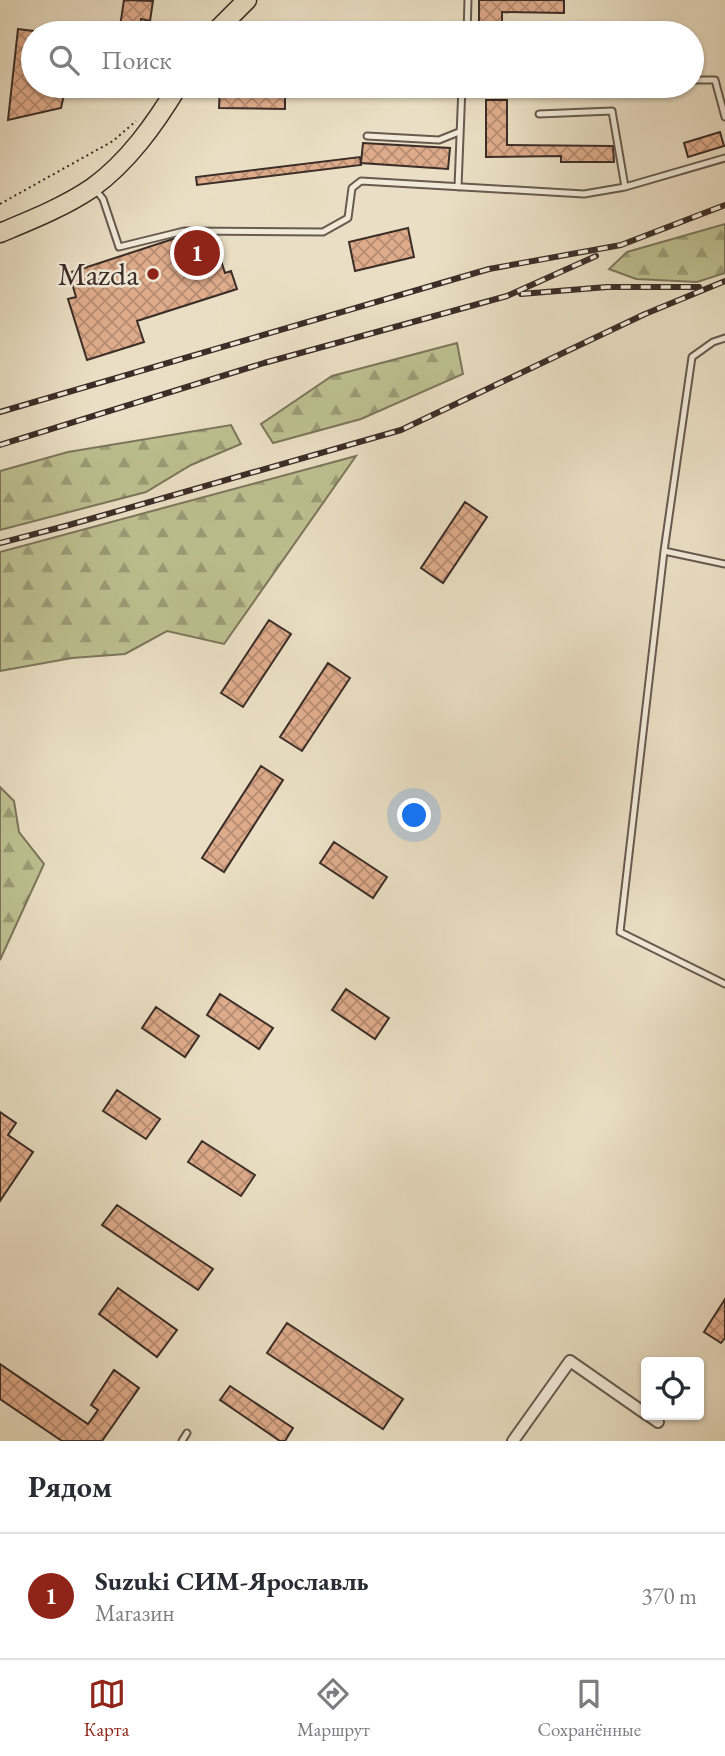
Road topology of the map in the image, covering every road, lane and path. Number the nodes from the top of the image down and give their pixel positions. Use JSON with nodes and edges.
{"nodes":[{"id":1,"x":247,"y":0,"type":"edge"},
{"id":2,"x":468,"y":0,"type":"edge"},
{"id":3,"x":226,"y":21,"type":"edge"},
{"id":4,"x":467,"y":21,"type":"edge"},
{"id":5,"x":704,"y":80,"type":"edge"},
{"id":6,"x":170,"y":98,"type":"edge"},
{"id":7,"x":460,"y":98,"type":"edge"},
{"id":8,"x":539,"y":114,"type":"dead end"},
{"id":9,"x":725,"y":117,"type":"edge"},
{"id":10,"x":136,"y":121,"type":"dead end"},
{"id":11,"x":459,"y":132,"type":"junction"},
{"id":12,"x":367,"y":136,"type":"dead end"},
{"id":13,"x":725,"y":158,"type":"edge"},
{"id":14,"x":93,"y":187,"type":"junction"},
{"id":15,"x":458,"y":187,"type":"junction"},
{"id":16,"x":625,"y":187,"type":"junction"},
{"id":17,"x":0,"y":204,"type":"edge"},
{"id":18,"x":0,"y":233,"type":"edge"},
{"id":19,"x":725,"y":338,"type":"edge"},
{"id":20,"x":664,"y":551,"type":"junction"},
{"id":21,"x":725,"y":564,"type":"edge"},
{"id":22,"x":725,"y":984,"type":"edge"},
{"id":23,"x":641,"y":1410,"type":"edge"},
{"id":24,"x":655,"y":1420,"type":"edge"},
{"id":25,"x":658,"y":1422,"type":"dead end"},
{"id":26,"x":187,"y":1433,"type":"dead end"},
{"id":27,"x":182,"y":1441,"type":"edge"},
{"id":28,"x":513,"y":1441,"type":"edge"}],
"edges":[{"from":1,"to":3,"type":"main road"},
{"from":2,"to":4,"type":"lane"},
{"from":5,"to":9,"type":"lane"},
{"from":6,"to":14,"type":"main road"},
{"from":7,"to":11,"type":"lane"},
{"from":8,"to":16,"type":"lane"},
{"from":10,"to":17,"type":"path"},
{"from":11,"to":12,"type":"lane"},
{"from":11,"to":15,"type":"lane"},
{"from":13,"to":16,"type":"lane"},
{"from":14,"to":15,"type":"lane"},
{"from":14,"to":18,"type":"main road"},
{"from":15,"to":16,"type":"lane"},
{"from":19,"to":20,"type":"lane"},
{"from":20,"to":21,"type":"lane"},
{"from":20,"to":22,"type":"lane"},
{"from":23,"to":28,"type":"street"},
{"from":24,"to":25,"type":"street"},
{"from":26,"to":27,"type":"lane"}]}
